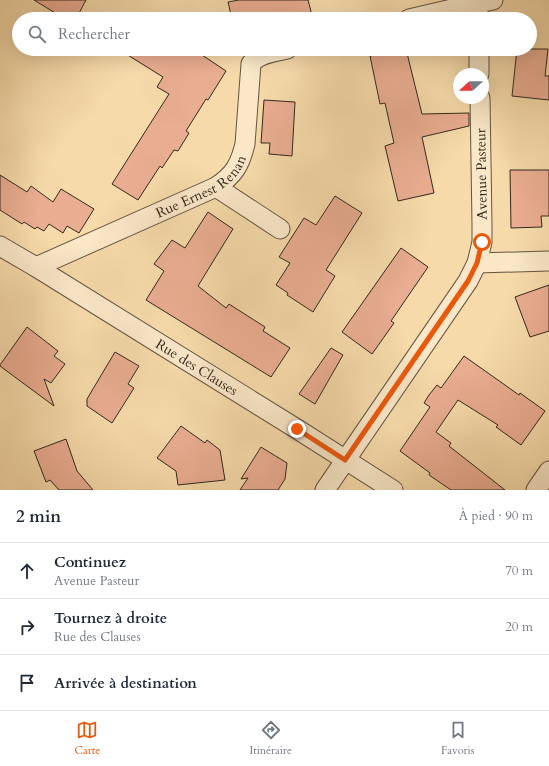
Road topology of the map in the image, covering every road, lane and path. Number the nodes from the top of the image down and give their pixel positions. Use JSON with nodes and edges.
{"nodes":[{"id":1,"x":440,"y":5,"type":"edge"},
{"id":2,"x":483,"y":7,"type":"edge"},
{"id":3,"x":424,"y":12,"type":"edge"},
{"id":4,"x":262,"y":56,"type":"edge"},
{"id":5,"x":479,"y":56,"type":"edge"},
{"id":6,"x":479,"y":68,"type":"edge"},
{"id":7,"x":480,"y":104,"type":"edge"},
{"id":8,"x":216,"y":187,"type":"junction"},
{"id":9,"x":280,"y":229,"type":"dead end"},
{"id":10,"x":0,"y":246,"type":"edge"},
{"id":11,"x":549,"y":260,"type":"edge"},
{"id":12,"x":477,"y":263,"type":"junction"},
{"id":13,"x":36,"y":267,"type":"junction"},
{"id":14,"x":345,"y":460,"type":"junction"},
{"id":15,"x":549,"y":471,"type":"edge"},
{"id":16,"x":325,"y":490,"type":"edge"},
{"id":17,"x":393,"y":490,"type":"edge"},
{"id":18,"x":536,"y":490,"type":"edge"}],
"edges":[{"from":1,"to":2,"type":"street"},
{"from":1,"to":3,"type":"street"},
{"from":4,"to":8,"type":"street","name":"Rue Ernest Renan"},
{"from":5,"to":6,"type":"street"},
{"from":7,"to":12,"type":"street","name":"Avenue Pasteur"},
{"from":8,"to":9,"type":"street"},
{"from":8,"to":13,"type":"street","name":"Rue Ernest Renan"},
{"from":10,"to":13,"type":"street","name":"Rue des Clauses"},
{"from":11,"to":12,"type":"street"},
{"from":12,"to":14,"type":"street","name":"Avenue Pasteur"},
{"from":13,"to":14,"type":"street","name":"Rue des Clauses"},
{"from":14,"to":16,"type":"street","name":"Avenue Pasteur"},
{"from":14,"to":17,"type":"street","name":"Rue des Clauses"},
{"from":15,"to":18,"type":"street"}]}
